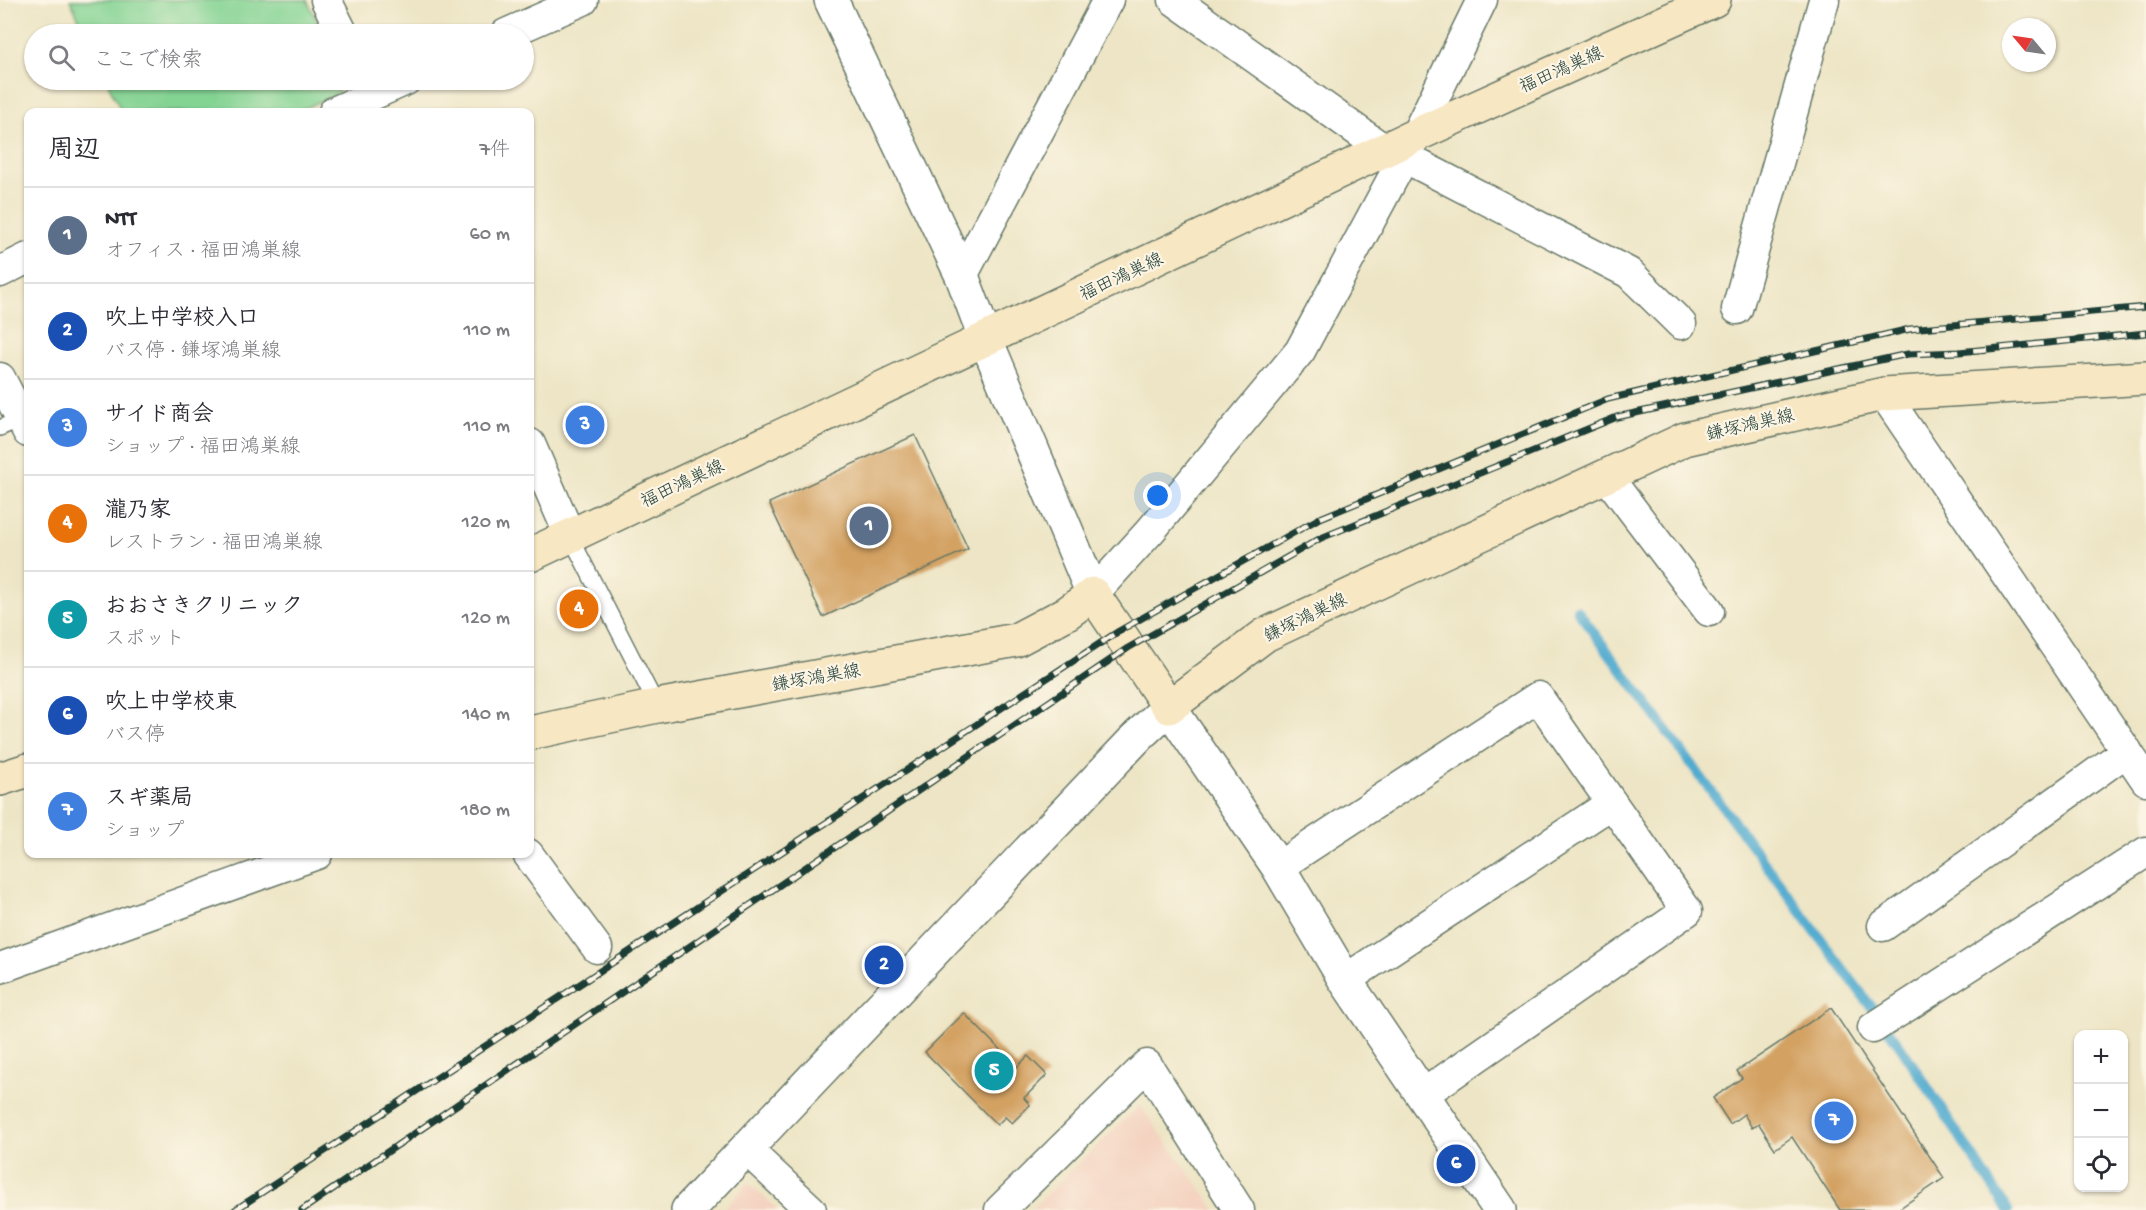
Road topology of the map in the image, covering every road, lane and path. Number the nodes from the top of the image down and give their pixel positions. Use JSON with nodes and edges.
{"nodes":[{"id":1,"x":326,"y":0,"type":"edge"},
{"id":2,"x":583,"y":0,"type":"edge"},
{"id":3,"x":831,"y":0,"type":"edge"},
{"id":4,"x":1108,"y":0,"type":"edge"},
{"id":5,"x":1174,"y":0,"type":"edge"},
{"id":6,"x":1482,"y":0,"type":"edge"},
{"id":7,"x":1714,"y":0,"type":"edge"},
{"id":8,"x":1824,"y":0,"type":"edge"},
{"id":9,"x":338,"y":24,"type":"edge"},
{"id":10,"x":529,"y":24,"type":"edge"},
{"id":11,"x":373,"y":95,"type":"edge"},
{"id":12,"x":343,"y":108,"type":"edge"},
{"id":13,"x":1402,"y":148,"type":"junction"},
{"id":14,"x":24,"y":260,"type":"edge"},
{"id":15,"x":0,"y":272,"type":"edge"},
{"id":16,"x":962,"y":276,"type":"junction"},
{"id":17,"x":1737,"y":309,"type":"dead end"},
{"id":18,"x":1681,"y":324,"type":"dead end"},
{"id":19,"x":986,"y":340,"type":"junction"},
{"id":20,"x":0,"y":378,"type":"edge"},
{"id":21,"x":2146,"y":378,"type":"edge"},
{"id":22,"x":1884,"y":394,"type":"junction"},
{"id":23,"x":17,"y":426,"type":"edge"},
{"id":24,"x":534,"y":453,"type":"edge"},
{"id":25,"x":1606,"y":475,"type":"junction"},
{"id":26,"x":570,"y":536,"type":"junction"},
{"id":27,"x":534,"y":553,"type":"edge"},
{"id":28,"x":1093,"y":594,"type":"junction"},
{"id":29,"x":1709,"y":611,"type":"dead end"},
{"id":30,"x":657,"y":706,"type":"junction"},
{"id":31,"x":1169,"y":707,"type":"junction"},
{"id":32,"x":534,"y":733,"type":"edge"},
{"id":33,"x":2127,"y":752,"type":"junction"},
{"id":34,"x":24,"y":771,"type":"edge"},
{"id":35,"x":0,"y":779,"type":"edge"},
{"id":36,"x":2146,"y":780,"type":"edge"},
{"id":37,"x":1612,"y":803,"type":"junction"},
{"id":38,"x":2146,"y":852,"type":"edge"},
{"id":39,"x":306,"y":858,"type":"edge"},
{"id":40,"x":531,"y":858,"type":"edge"},
{"id":41,"x":1278,"y":867,"type":"junction"},
{"id":42,"x":1883,"y":926,"type":"dead end"},
{"id":43,"x":597,"y":948,"type":"dead end"},
{"id":44,"x":0,"y":968,"type":"edge"},
{"id":45,"x":1345,"y":980,"type":"junction"},
{"id":46,"x":1873,"y":1028,"type":"dead end"},
{"id":47,"x":1422,"y":1095,"type":"junction"},
{"id":48,"x":747,"y":1149,"type":"junction"},
{"id":49,"x":688,"y":1210,"type":"edge"},
{"id":50,"x":812,"y":1210,"type":"edge"},
{"id":51,"x":1000,"y":1210,"type":"edge"},
{"id":52,"x":1239,"y":1210,"type":"edge"},
{"id":53,"x":1500,"y":1210,"type":"edge"}],
"edges":[{"from":1,"to":9,"type":"street"},
{"from":2,"to":10,"type":"street"},
{"from":3,"to":16,"type":"street"},
{"from":4,"to":16,"type":"street"},
{"from":5,"to":13,"type":"street"},
{"from":6,"to":13,"type":"street"},
{"from":7,"to":13,"type":"main road","name":"福田鴻巣線"},
{"from":8,"to":17,"type":"street"},
{"from":11,"to":12,"type":"street"},
{"from":13,"to":18,"type":"street"},
{"from":13,"to":19,"type":"main road","name":"福田鴻巣線"},
{"from":13,"to":28,"type":"street"},
{"from":14,"to":15,"type":"street"},
{"from":16,"to":19,"type":"street"},
{"from":19,"to":26,"type":"main road","name":"福田鴻巣線"},
{"from":19,"to":28,"type":"street"},
{"from":20,"to":23,"type":"street"},
{"from":21,"to":22,"type":"main road","name":"鎌塚鴻巣線"},
{"from":22,"to":25,"type":"main road","name":"鎌塚鴻巣線"},
{"from":22,"to":33,"type":"street"},
{"from":24,"to":26,"type":"street"},
{"from":25,"to":29,"type":"street"},
{"from":25,"to":31,"type":"main road","name":"鎌塚鴻巣線"},
{"from":26,"to":27,"type":"main road","name":"福田鴻巣線"},
{"from":26,"to":30,"type":"lane"},
{"from":28,"to":30,"type":"main road","name":"鎌塚鴻巣線"},
{"from":28,"to":31,"type":"main road"},
{"from":30,"to":32,"type":"main road","name":"鎌塚鴻巣線"},
{"from":31,"to":41,"type":"street"},
{"from":31,"to":48,"type":"street"},
{"from":33,"to":36,"type":"street"},
{"from":33,"to":42,"type":"street"},
{"from":34,"to":35,"type":"main road"},
{"from":37,"to":41,"type":"street"},
{"from":37,"to":45,"type":"street"},
{"from":37,"to":47,"type":"street"},
{"from":38,"to":46,"type":"street"},
{"from":39,"to":44,"type":"street"},
{"from":40,"to":43,"type":"street"},
{"from":41,"to":45,"type":"street"},
{"from":45,"to":47,"type":"street"},
{"from":47,"to":53,"type":"street"},
{"from":48,"to":49,"type":"street"},
{"from":48,"to":50,"type":"street"},
{"from":51,"to":52,"type":"street"}]}
